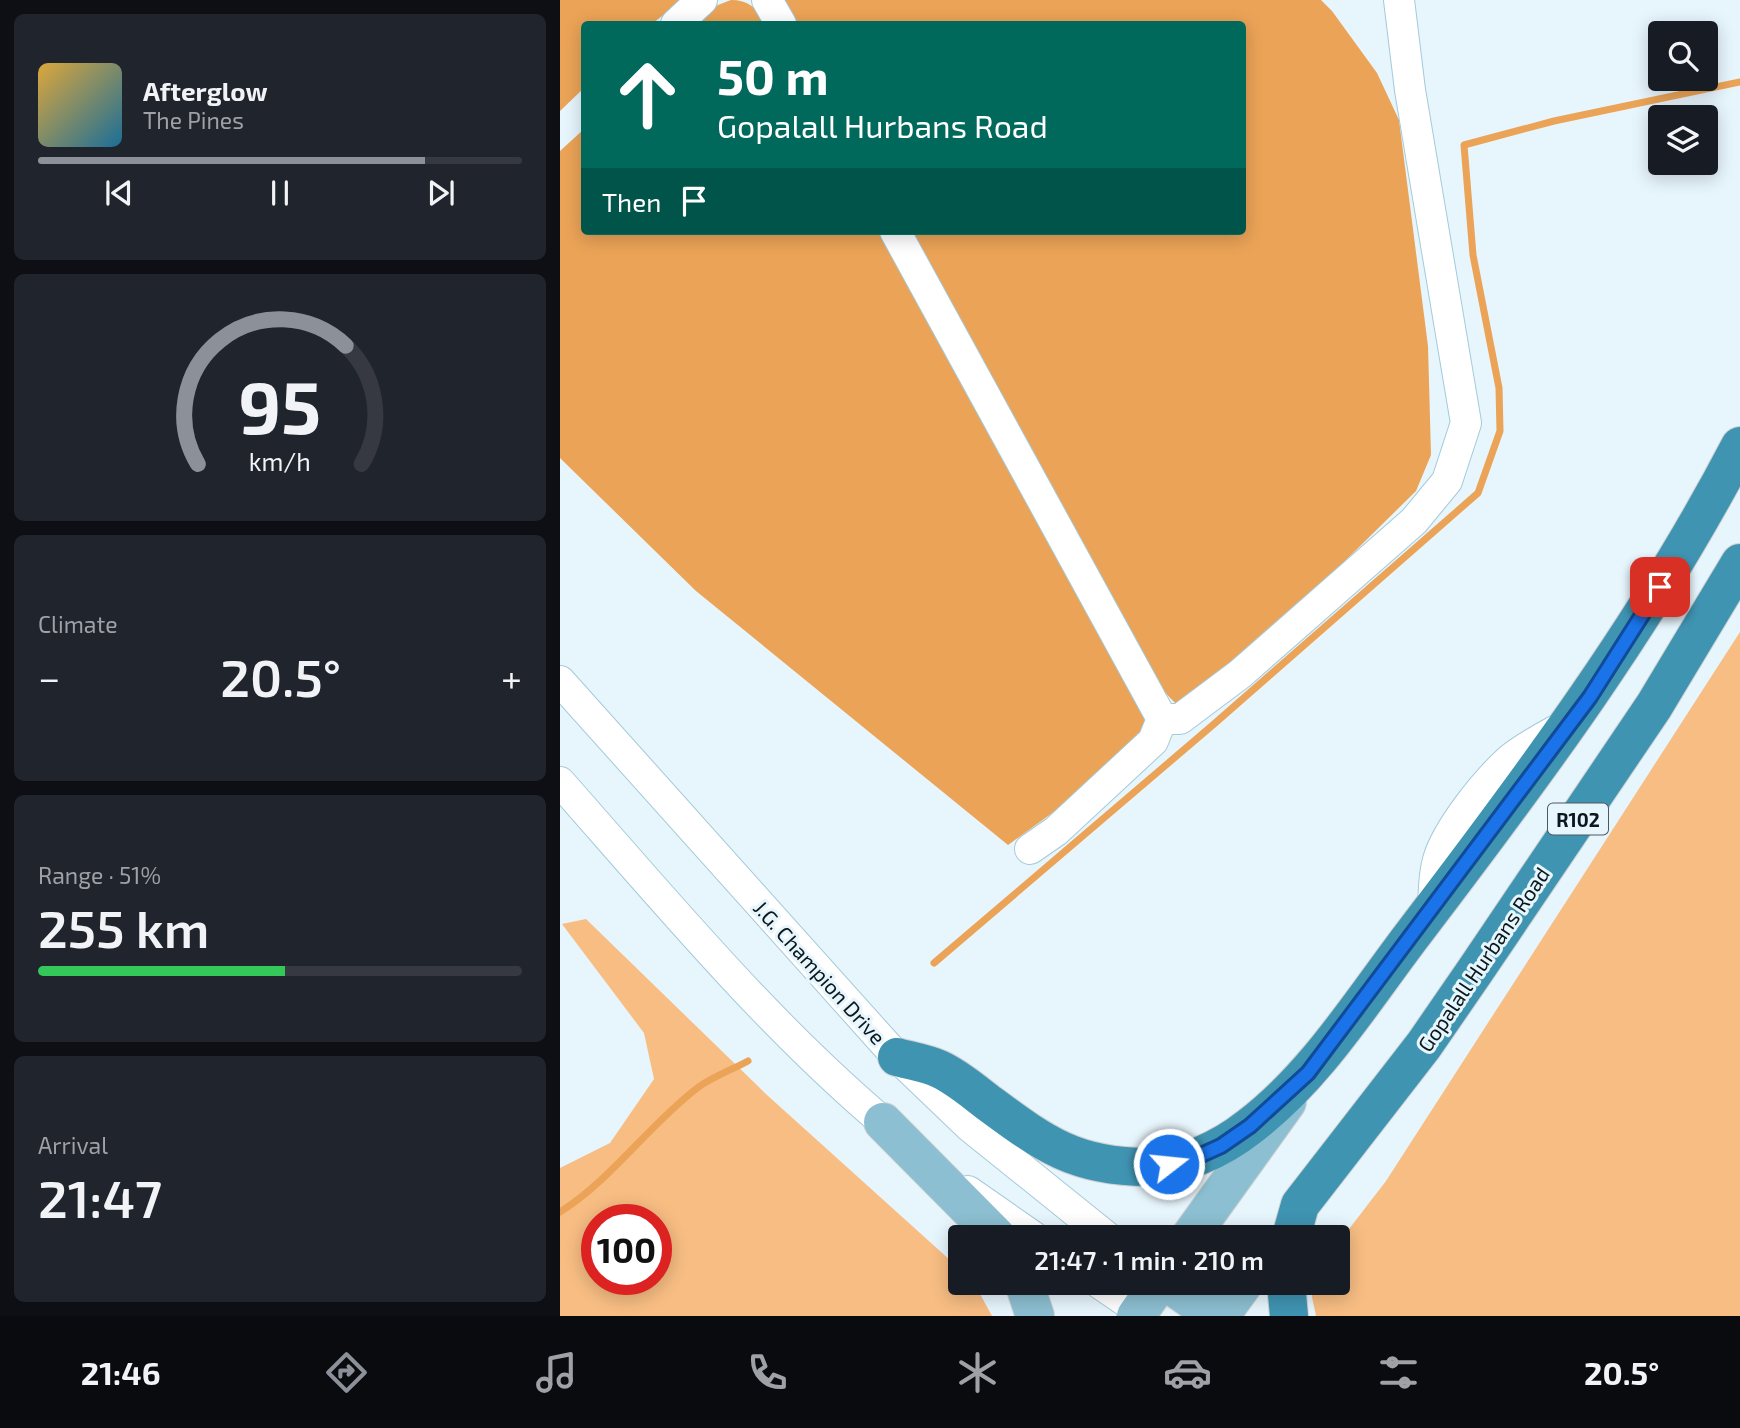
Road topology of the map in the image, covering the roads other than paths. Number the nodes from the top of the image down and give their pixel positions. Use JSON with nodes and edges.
{"nodes":[{"id":1,"x":702,"y":0,"type":"edge"},
{"id":2,"x":767,"y":0,"type":"edge"},
{"id":3,"x":1399,"y":0,"type":"edge"},
{"id":4,"x":679,"y":21,"type":"edge"},
{"id":5,"x":779,"y":21,"type":"edge"},
{"id":6,"x":897,"y":235,"type":"edge"},
{"id":7,"x":1740,"y":446,"type":"edge"},
{"id":8,"x":1740,"y":563,"type":"edge"},
{"id":9,"x":560,"y":681,"type":"edge"},
{"id":10,"x":1162,"y":719,"type":"junction"},
{"id":11,"x":560,"y":782,"type":"edge"},
{"id":12,"x":1030,"y":849,"type":"dead end"},
{"id":13,"x":897,"y":1057,"type":"junction"},
{"id":14,"x":1308,"y":1073,"type":"junction"},
{"id":15,"x":883,"y":1122,"type":"junction"},
{"id":16,"x":1296,"y":1221,"type":"edge"},
{"id":17,"x":984,"y":1225,"type":"edge"},
{"id":18,"x":1017,"y":1225,"type":"edge"},
{"id":19,"x":1092,"y":1225,"type":"edge"},
{"id":20,"x":1199,"y":1225,"type":"edge"},
{"id":21,"x":1028,"y":1295,"type":"edge"},
{"id":22,"x":1122,"y":1295,"type":"edge"},
{"id":23,"x":1186,"y":1295,"type":"edge"},
{"id":24,"x":1235,"y":1295,"type":"edge"},
{"id":25,"x":1287,"y":1295,"type":"edge"},
{"id":26,"x":1145,"y":1307,"type":"edge"},
{"id":27,"x":1035,"y":1316,"type":"edge"},
{"id":28,"x":1218,"y":1316,"type":"edge"},
{"id":29,"x":1289,"y":1316,"type":"edge"}],
"edges":[{"from":1,"to":4,"type":"street"},
{"from":2,"to":5,"type":"street"},
{"from":3,"to":10,"type":"street"},
{"from":6,"to":10,"type":"street"},
{"from":7,"to":14,"type":"highway","number":"R102"},
{"from":8,"to":16,"type":"highway","name":"Gopalall Hurbans Road","number":"R102"},
{"from":9,"to":13,"type":"street","name":"J.G. Champion Drive"},
{"from":10,"to":12,"type":"street"},
{"from":11,"to":15,"type":"street"},
{"from":13,"to":14,"type":"highway"},
{"from":13,"to":19,"type":"street","name":"J.G. Champion Drive"},
{"from":14,"to":20,"type":"main road","number":"R102"},
{"from":15,"to":17,"type":"main road"},
{"from":15,"to":18,"type":"street"},
{"from":21,"to":27,"type":"main road"},
{"from":22,"to":26,"type":"street"},
{"from":23,"to":28,"type":"main road"},
{"from":24,"to":28,"type":"main road"},
{"from":25,"to":29,"type":"highway"}]}
